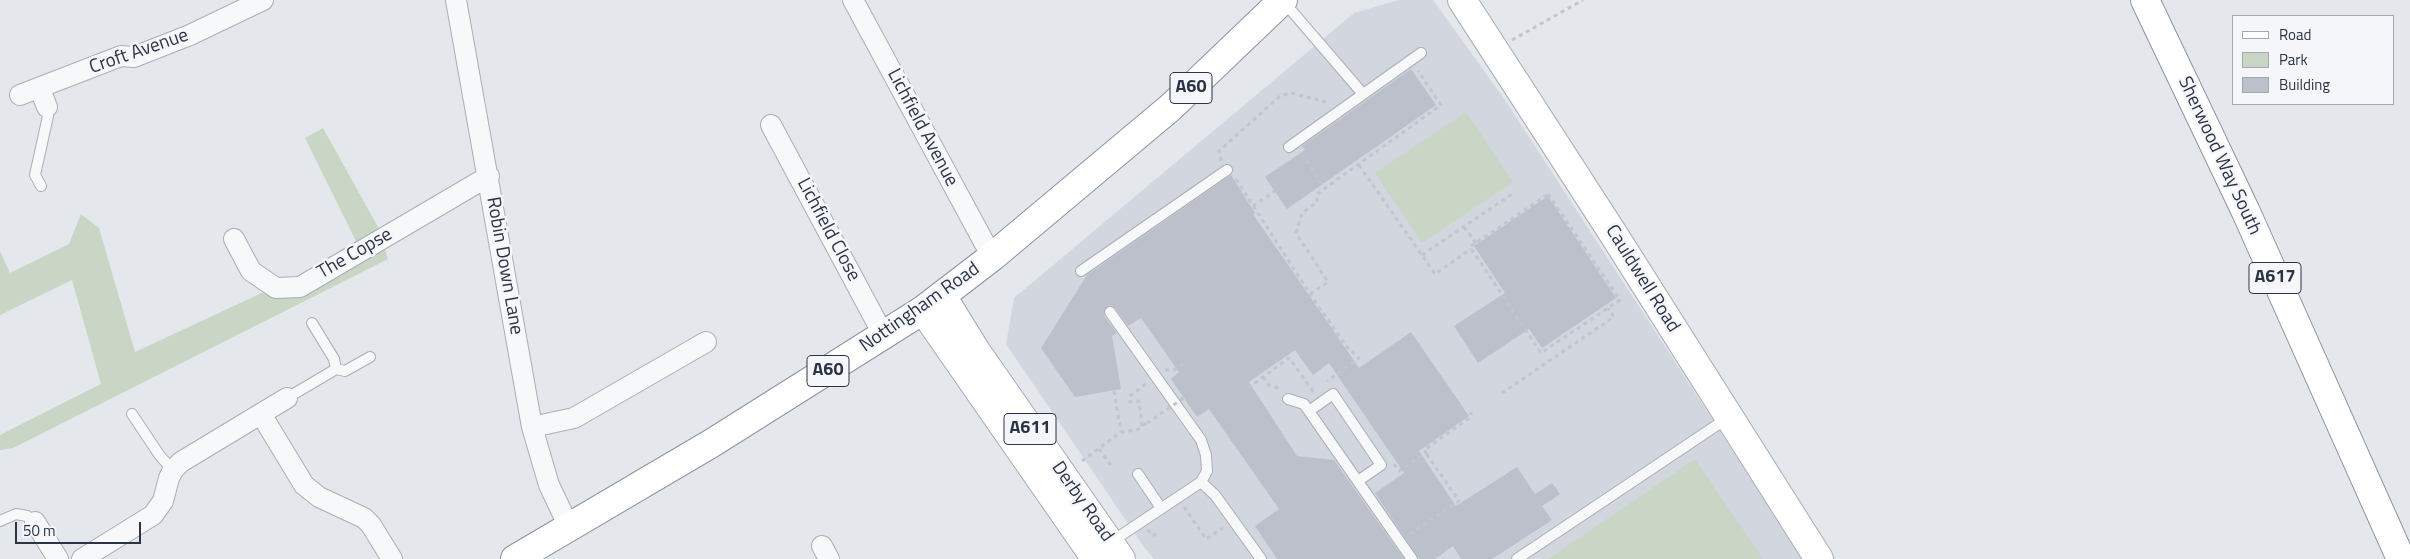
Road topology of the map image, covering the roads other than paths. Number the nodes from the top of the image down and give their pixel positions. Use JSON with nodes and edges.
{"nodes":[{"id":1,"x":263,"y":0,"type":"edge"},
{"id":2,"x":456,"y":0,"type":"edge"},
{"id":3,"x":853,"y":0,"type":"edge"},
{"id":4,"x":1283,"y":0,"type":"edge"},
{"id":5,"x":1462,"y":0,"type":"edge"},
{"id":6,"x":2144,"y":0,"type":"edge"},
{"id":7,"x":1421,"y":53,"type":"dead end"},
{"id":8,"x":40,"y":88,"type":"junction"},
{"id":9,"x":1363,"y":94,"type":"junction"},
{"id":10,"x":20,"y":96,"type":"dead end"},
{"id":11,"x":47,"y":108,"type":"joint"},
{"id":12,"x":771,"y":125,"type":"dead end"},
{"id":13,"x":1292,"y":145,"type":"road end"},
{"id":14,"x":1226,"y":170,"type":"road end"},
{"id":15,"x":489,"y":176,"type":"junction"},
{"id":16,"x":42,"y":186,"type":"dead end"},
{"id":17,"x":234,"y":239,"type":"dead end"},
{"id":18,"x":992,"y":257,"type":"junction"},
{"id":19,"x":1081,"y":271,"type":"dead end"},
{"id":20,"x":932,"y":303,"type":"junction"},
{"id":21,"x":1110,"y":312,"type":"dead end"},
{"id":22,"x":312,"y":323,"type":"dead end"},
{"id":23,"x":884,"y":336,"type":"junction"},
{"id":24,"x":706,"y":342,"type":"dead end"},
{"id":25,"x":370,"y":357,"type":"dead end"},
{"id":26,"x":336,"y":369,"type":"junction"},
{"id":27,"x":287,"y":398,"type":"joint"},
{"id":28,"x":1288,"y":400,"type":"dead end"},
{"id":29,"x":1309,"y":411,"type":"junction"},
{"id":30,"x":132,"y":414,"type":"dead end"},
{"id":31,"x":261,"y":414,"type":"junction"},
{"id":32,"x":1730,"y":417,"type":"junction"},
{"id":33,"x":532,"y":427,"type":"junction"},
{"id":34,"x":173,"y":470,"type":"junction"},
{"id":35,"x":1138,"y":474,"type":"dead end"},
{"id":36,"x":1358,"y":481,"type":"junction"},
{"id":37,"x":1201,"y":482,"type":"junction"},
{"id":38,"x":1161,"y":508,"type":"junction"},
{"id":39,"x":0,"y":521,"type":"edge"},
{"id":40,"x":35,"y":522,"type":"joint"},
{"id":41,"x":569,"y":527,"type":"junction"},
{"id":42,"x":1109,"y":554,"type":"edge"},
{"id":43,"x":58,"y":559,"type":"edge"},
{"id":44,"x":82,"y":559,"type":"edge"},
{"id":45,"x":392,"y":559,"type":"edge"},
{"id":46,"x":515,"y":559,"type":"edge"},
{"id":47,"x":1261,"y":559,"type":"edge"},
{"id":48,"x":1412,"y":559,"type":"edge"},
{"id":49,"x":1517,"y":559,"type":"edge"},
{"id":50,"x":1819,"y":559,"type":"edge"},
{"id":51,"x":2400,"y":559,"type":"edge"}],
"edges":[{"from":1,"to":8,"type":"street","name":"Croft Avenue"},
{"from":2,"to":15,"type":"street","name":"Robin Down Lane"},
{"from":3,"to":18,"type":"street","name":"Lichfield Avenue"},
{"from":4,"to":9,"type":"lane"},
{"from":4,"to":18,"type":"main road","name":"Nottingham Road","number":"A60"},
{"from":5,"to":32,"type":"main road","name":"Cauldwell Road"},
{"from":6,"to":51,"type":"main road","name":"Sherwood Way South","number":"A617"},
{"from":7,"to":9,"type":"lane"},
{"from":8,"to":10,"type":"street","name":"Croft Avenue"},
{"from":8,"to":11,"type":"street"},
{"from":9,"to":13,"type":"lane"},
{"from":11,"to":16,"type":"lane"},
{"from":12,"to":23,"type":"street","name":"Lichfield Close"},
{"from":14,"to":19,"type":"lane"},
{"from":15,"to":17,"type":"street","name":"The Copse"},
{"from":15,"to":33,"type":"street","name":"Robin Down Lane"},
{"from":18,"to":20,"type":"main road","name":"Nottingham Road","number":"A60"},
{"from":20,"to":23,"type":"main road","name":"Nottingham Road","number":"A60"},
{"from":20,"to":42,"type":"main road","name":"Derby Road","number":"A611"},
{"from":21,"to":37,"type":"lane"},
{"from":22,"to":26,"type":"lane"},
{"from":23,"to":41,"type":"main road","name":"Nottingham Road","number":"A60"},
{"from":24,"to":33,"type":"street"},
{"from":25,"to":26,"type":"lane"},
{"from":26,"to":27,"type":"lane"},
{"from":27,"to":31,"type":"street"},
{"from":28,"to":29,"type":"lane"},
{"from":29,"to":36,"type":"lane"},
{"from":29,"to":36,"type":"lane"},
{"from":30,"to":34,"type":"lane"},
{"from":31,"to":34,"type":"street"},
{"from":31,"to":45,"type":"street"},
{"from":32,"to":49,"type":"lane"},
{"from":32,"to":50,"type":"main road","name":"Cauldwell Road"},
{"from":33,"to":41,"type":"street","name":"Robin Down Lane"},
{"from":34,"to":44,"type":"street"},
{"from":35,"to":38,"type":"lane"},
{"from":36,"to":48,"type":"lane"},
{"from":37,"to":38,"type":"lane"},
{"from":37,"to":47,"type":"lane"},
{"from":38,"to":42,"type":"lane"},
{"from":39,"to":40,"type":"lane"},
{"from":40,"to":43,"type":"street"},
{"from":41,"to":46,"type":"main road","name":"Nottingham Road","number":"A60"}]}
